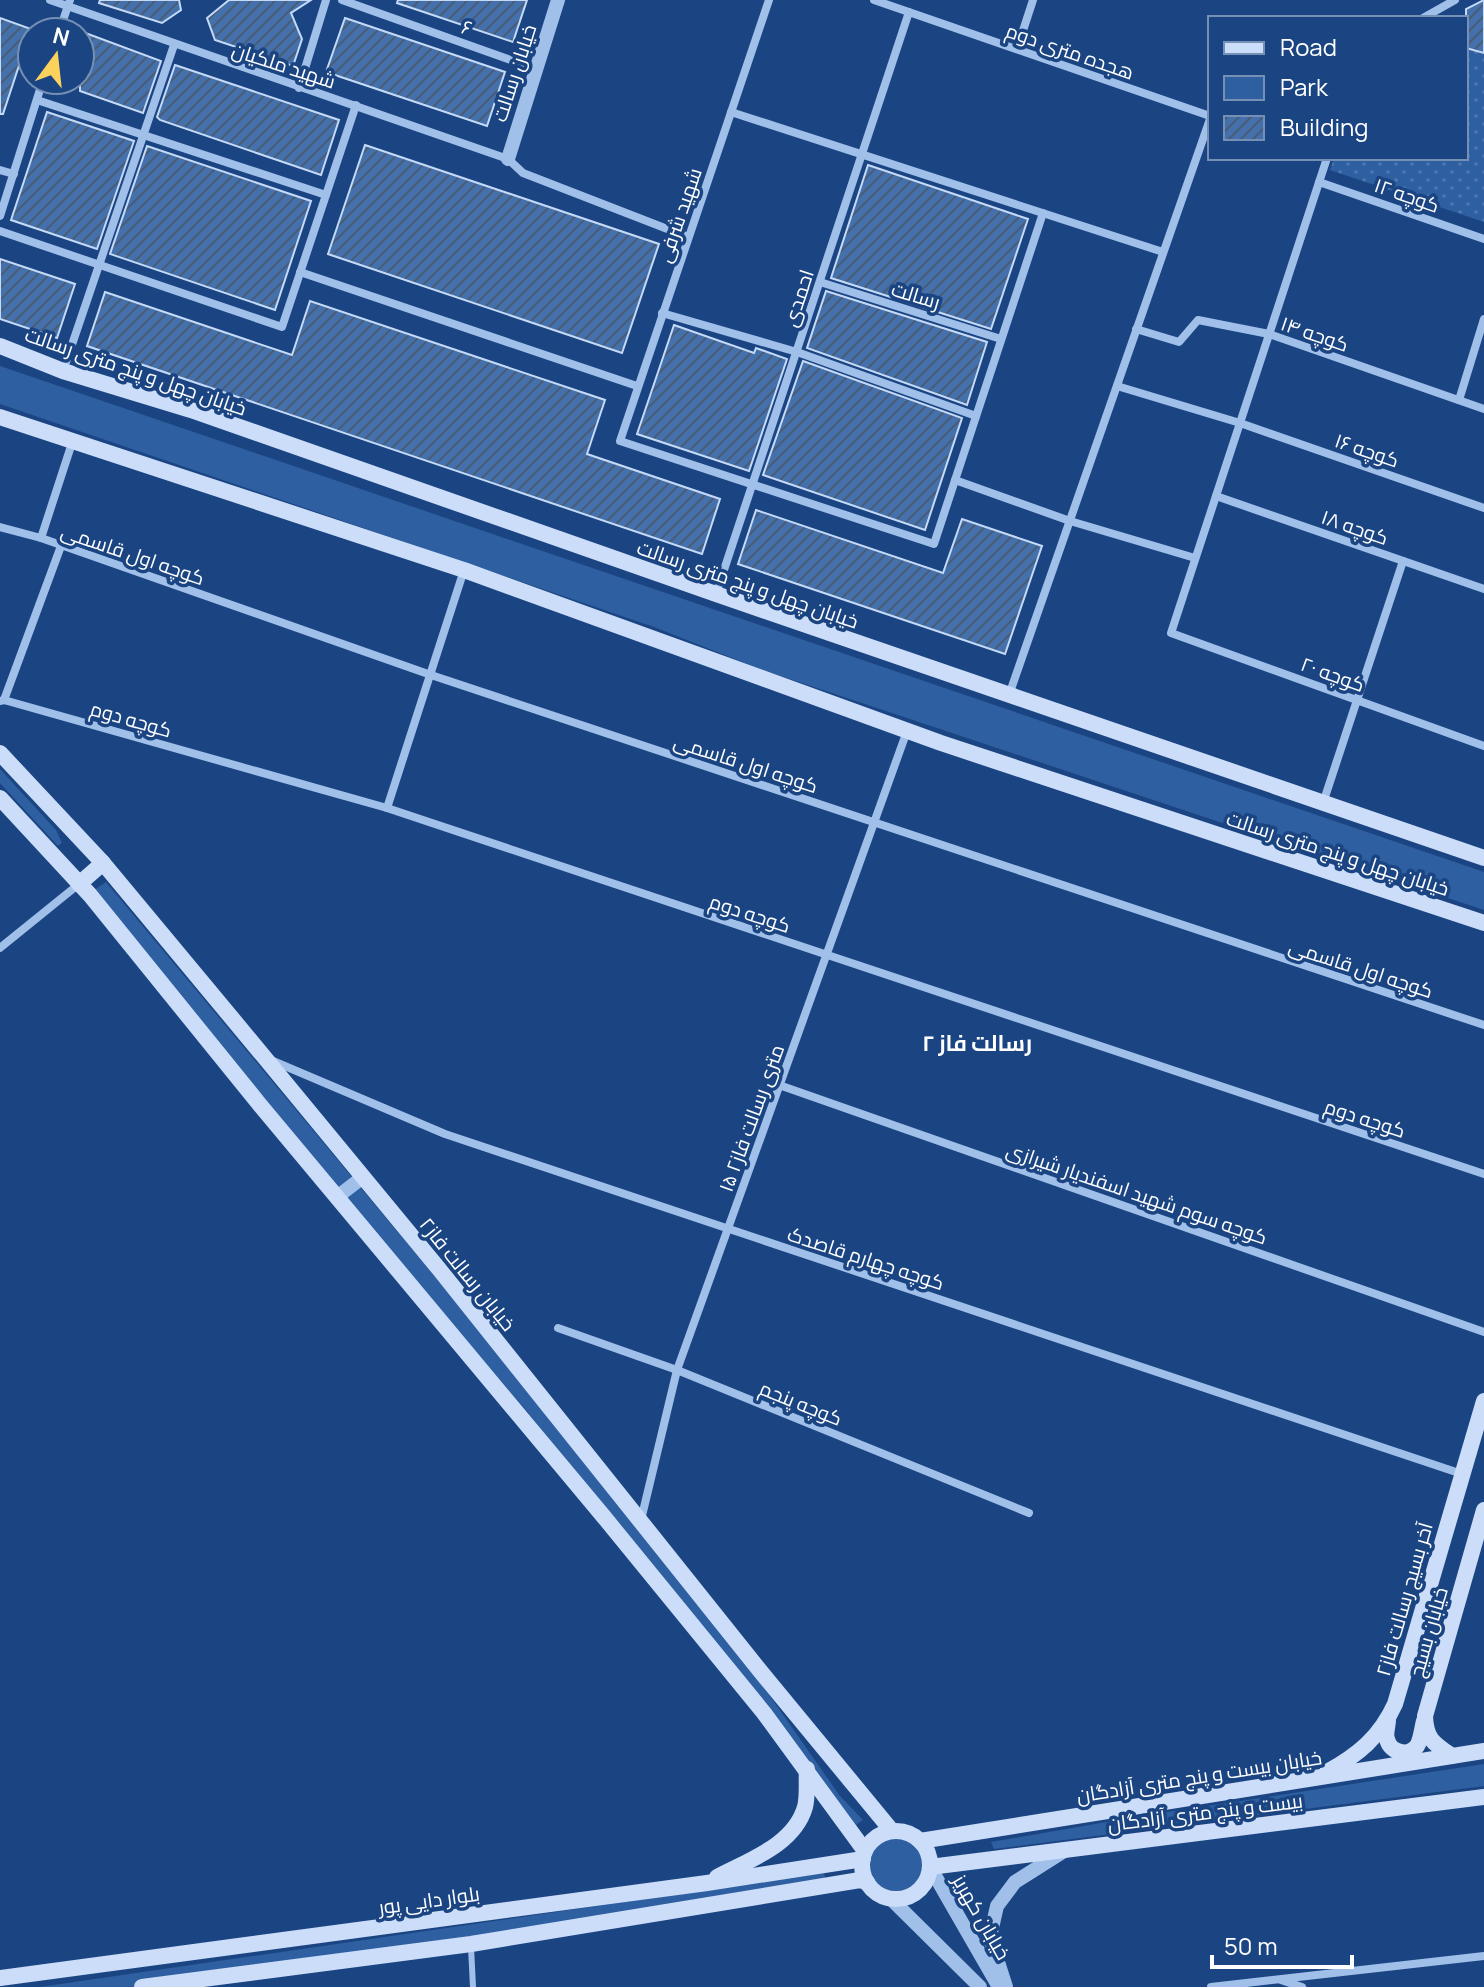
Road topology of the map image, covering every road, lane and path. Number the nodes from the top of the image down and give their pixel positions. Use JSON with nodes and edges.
{"nodes":[{"id":1,"x":50,"y":0,"type":"edge"},
{"id":2,"x":326,"y":0,"type":"edge"},
{"id":3,"x":342,"y":0,"type":"edge"},
{"id":4,"x":558,"y":0,"type":"edge"},
{"id":5,"x":769,"y":0,"type":"edge"},
{"id":6,"x":874,"y":0,"type":"edge"},
{"id":7,"x":1033,"y":0,"type":"edge"},
{"id":8,"x":1455,"y":0,"type":"edge"},
{"id":9,"x":69,"y":3,"type":"edge"},
{"id":10,"x":909,"y":12,"type":"junction"},
{"id":11,"x":1427,"y":16,"type":"edge"},
{"id":12,"x":174,"y":45,"type":"junction"},
{"id":13,"x":1017,"y":49,"type":"junction"},
{"id":14,"x":536,"y":69,"type":"junction"},
{"id":15,"x":299,"y":88,"type":"junction"},
{"id":16,"x":38,"y":96,"type":"edge"},
{"id":17,"x":37,"y":100,"type":"junction"},
{"id":18,"x":356,"y":105,"type":"junction"},
{"id":19,"x":731,"y":112,"type":"junction"},
{"id":20,"x":1208,"y":117,"type":"edge"},
{"id":21,"x":1208,"y":124,"type":"edge"},
{"id":22,"x":145,"y":133,"type":"junction"},
{"id":23,"x":860,"y":154,"type":"junction"},
{"id":24,"x":508,"y":159,"type":"junction"},
{"id":25,"x":1326,"y":160,"type":"edge"},
{"id":26,"x":0,"y":170,"type":"edge"},
{"id":27,"x":14,"y":174,"type":"junction"},
{"id":28,"x":1319,"y":182,"type":"junction"},
{"id":29,"x":326,"y":195,"type":"junction"},
{"id":30,"x":1043,"y":213,"type":"junction"},
{"id":31,"x":0,"y":216,"type":"edge"},
{"id":32,"x":0,"y":231,"type":"edge"},
{"id":33,"x":688,"y":237,"type":"junction"},
{"id":34,"x":1484,"y":239,"type":"edge"},
{"id":35,"x":1163,"y":252,"type":"junction"},
{"id":36,"x":101,"y":266,"type":"junction"},
{"id":37,"x":300,"y":272,"type":"junction"},
{"id":38,"x":820,"y":282,"type":"junction"},
{"id":39,"x":662,"y":313,"type":"junction"},
{"id":40,"x":1484,"y":319,"type":"edge"},
{"id":41,"x":1136,"y":329,"type":"junction"},
{"id":42,"x":1269,"y":334,"type":"junction"},
{"id":43,"x":1001,"y":339,"type":"junction"},
{"id":44,"x":0,"y":346,"type":"edge"},
{"id":45,"x":797,"y":352,"type":"junction"},
{"id":46,"x":63,"y":371,"type":"junction"},
{"id":47,"x":637,"y":386,"type":"junction"},
{"id":48,"x":1117,"y":386,"type":"junction"},
{"id":49,"x":1459,"y":400,"type":"junction"},
{"id":50,"x":1484,"y":409,"type":"edge"},
{"id":51,"x":976,"y":416,"type":"junction"},
{"id":52,"x":0,"y":417,"type":"edge"},
{"id":53,"x":1240,"y":423,"type":"junction"},
{"id":54,"x":72,"y":443,"type":"junction"},
{"id":55,"x":955,"y":480,"type":"junction"},
{"id":56,"x":753,"y":485,"type":"junction"},
{"id":57,"x":1216,"y":496,"type":"junction"},
{"id":58,"x":1484,"y":508,"type":"edge"},
{"id":59,"x":1070,"y":521,"type":"junction"},
{"id":60,"x":0,"y":527,"type":"edge"},
{"id":61,"x":41,"y":538,"type":"junction"},
{"id":62,"x":61,"y":546,"type":"junction"},
{"id":63,"x":1195,"y":558,"type":"junction"},
{"id":64,"x":1403,"y":561,"type":"junction"},
{"id":65,"x":464,"y":570,"type":"junction"},
{"id":66,"x":1484,"y":589,"type":"edge"},
{"id":67,"x":716,"y":594,"type":"junction"},
{"id":68,"x":431,"y":675,"type":"junction"},
{"id":69,"x":1009,"y":695,"type":"junction"},
{"id":70,"x":2,"y":700,"type":"edge"},
{"id":71,"x":1356,"y":700,"type":"junction"},
{"id":72,"x":907,"y":731,"type":"junction"},
{"id":73,"x":1484,"y":746,"type":"edge"},
{"id":74,"x":0,"y":753,"type":"edge"},
{"id":75,"x":0,"y":798,"type":"edge"},
{"id":76,"x":1323,"y":803,"type":"junction"},
{"id":77,"x":387,"y":808,"type":"junction"},
{"id":78,"x":874,"y":822,"type":"junction"},
{"id":79,"x":1484,"y":858,"type":"edge"},
{"id":80,"x":103,"y":863,"type":"junction"},
{"id":81,"x":79,"y":884,"type":"junction"},
{"id":82,"x":1484,"y":923,"type":"edge"},
{"id":83,"x":0,"y":948,"type":"edge"},
{"id":84,"x":826,"y":955,"type":"junction"},
{"id":85,"x":1484,"y":1025,"type":"edge"},
{"id":86,"x":265,"y":1058,"type":"junction"},
{"id":87,"x":779,"y":1085,"type":"junction"},
{"id":88,"x":1484,"y":1174,"type":"edge"},
{"id":89,"x":363,"y":1177,"type":"junction"},
{"id":90,"x":337,"y":1197,"type":"junction"},
{"id":91,"x":728,"y":1229,"type":"junction"},
{"id":92,"x":558,"y":1328,"type":"dead end"},
{"id":93,"x":1484,"y":1332,"type":"edge"},
{"id":94,"x":677,"y":1370,"type":"junction"},
{"id":95,"x":1484,"y":1401,"type":"edge"},
{"id":96,"x":1462,"y":1474,"type":"junction"},
{"id":97,"x":1484,"y":1510,"type":"edge"},
{"id":98,"x":1029,"y":1513,"type":"dead end"},
{"id":99,"x":641,"y":1520,"type":"junction"},
{"id":100,"x":1425,"y":1716,"type":"junction"},
{"id":101,"x":1388,"y":1718,"type":"junction"},
{"id":102,"x":1484,"y":1751,"type":"edge"},
{"id":103,"x":1452,"y":1756,"type":"junction"},
{"id":104,"x":807,"y":1769,"type":"junction"},
{"id":105,"x":1318,"y":1777,"type":"junction"},
{"id":106,"x":1484,"y":1797,"type":"edge"},
{"id":107,"x":892,"y":1831,"type":"junction"},
{"id":108,"x":920,"y":1841,"type":"junction"},
{"id":109,"x":1068,"y":1849,"type":"junction"},
{"id":110,"x":864,"y":1855,"type":"junction"},
{"id":111,"x":930,"y":1867,"type":"junction"},
{"id":112,"x":867,"y":1882,"type":"junction"},
{"id":113,"x":707,"y":1883,"type":"junction"},
{"id":114,"x":891,"y":1899,"type":"junction"},
{"id":115,"x":471,"y":1944,"type":"junction"},
{"id":116,"x":1484,"y":1956,"type":"edge"},
{"id":117,"x":0,"y":1978,"type":"edge"},
{"id":118,"x":1276,"y":1979,"type":"junction"},
{"id":119,"x":142,"y":1987,"type":"edge"},
{"id":120,"x":473,"y":1987,"type":"edge"},
{"id":121,"x":980,"y":1987,"type":"edge"},
{"id":122,"x":999,"y":1987,"type":"edge"},
{"id":123,"x":1006,"y":1987,"type":"edge"},
{"id":124,"x":1211,"y":1987,"type":"edge"},
{"id":125,"x":1302,"y":1987,"type":"edge"}],
"edges":[{"from":1,"to":9,"type":"street","name":"شهید ملکیان"},
{"from":2,"to":15,"type":"street"},
{"from":3,"to":14,"type":"street","name":"۶"},
{"from":4,"to":14,"type":"street","name":"خیابان رسالت"},
{"from":5,"to":19,"type":"street","name":"شهید شرفی"},
{"from":6,"to":10,"type":"street","name":"هجده متری دوم"},
{"from":7,"to":13,"type":"street"},
{"from":8,"to":11,"type":"street"},
{"from":9,"to":12,"type":"street","name":"شهید ملکیان"},
{"from":10,"to":13,"type":"street","name":"هجده متری دوم"},
{"from":10,"to":23,"type":"street","name":"احمدی"},
{"from":12,"to":15,"type":"street","name":"شهید ملکیان"},
{"from":12,"to":22,"type":"street"},
{"from":13,"to":20,"type":"street","name":"هجده متری دوم"},
{"from":14,"to":24,"type":"street","name":"خیابان رسالت"},
{"from":15,"to":18,"type":"street","name":"شهید ملکیان"},
{"from":16,"to":17,"type":"street"},
{"from":17,"to":22,"type":"street"},
{"from":17,"to":27,"type":"street"},
{"from":18,"to":24,"type":"street","name":"شهید ملکیان"},
{"from":18,"to":29,"type":"street"},
{"from":19,"to":23,"type":"street"},
{"from":19,"to":33,"type":"street","name":"شهید شرفی"},
{"from":21,"to":35,"type":"street"},
{"from":22,"to":29,"type":"street"},
{"from":22,"to":36,"type":"street"},
{"from":23,"to":30,"type":"street"},
{"from":23,"to":38,"type":"street","name":"احمدی"},
{"from":24,"to":33,"type":"street","name":"شهید ملکیان"},
{"from":25,"to":28,"type":"street"},
{"from":26,"to":27,"type":"street"},
{"from":27,"to":31,"type":"street"},
{"from":28,"to":34,"type":"street","name":"۱۲ کوچه"},
{"from":28,"to":42,"type":"street"},
{"from":29,"to":37,"type":"street"},
{"from":30,"to":35,"type":"street"},
{"from":30,"to":43,"type":"street"},
{"from":32,"to":36,"type":"street"},
{"from":33,"to":39,"type":"street","name":"شهید شرفی"},
{"from":35,"to":41,"type":"street"},
{"from":36,"to":37,"type":"street"},
{"from":36,"to":46,"type":"street"},
{"from":37,"to":47,"type":"street"},
{"from":38,"to":43,"type":"street","name":"رسالت"},
{"from":38,"to":45,"type":"street","name":"احمدی"},
{"from":39,"to":45,"type":"street"},
{"from":39,"to":47,"type":"street","name":"شهید شرفی"},
{"from":40,"to":49,"type":"street"},
{"from":41,"to":42,"type":"street","name":"‍‍ ۱۴ کوچه"},
{"from":41,"to":48,"type":"street"},
{"from":42,"to":49,"type":"street","name":"‍‍ ۱۴ کوچه"},
{"from":42,"to":53,"type":"street"},
{"from":43,"to":51,"type":"street"},
{"from":44,"to":46,"type":"main road","name":"خیابان چهل و پنج متری رسالت"},
{"from":45,"to":51,"type":"street"},
{"from":45,"to":56,"type":"street","name":"احمدی"},
{"from":46,"to":67,"type":"main road","name":"خیابان چهل و پنج متری رسالت"},
{"from":47,"to":56,"type":"street","name":"شهید شرفی"},
{"from":48,"to":53,"type":"street","name":"۱۶ کوچه"},
{"from":48,"to":59,"type":"street"},
{"from":49,"to":50,"type":"street","name":"‍‍ ۱۴ کوچه"},
{"from":51,"to":55,"type":"street"},
{"from":52,"to":54,"type":"main road","name":"خیابان چهل و پنج متری رسالت"},
{"from":53,"to":57,"type":"street"},
{"from":53,"to":58,"type":"street","name":"۱۶ کوچه"},
{"from":54,"to":61,"type":"street"},
{"from":54,"to":65,"type":"main road","name":"خیابان چهل و پنج متری رسالت"},
{"from":55,"to":56,"type":"street"},
{"from":55,"to":59,"type":"street"},
{"from":56,"to":67,"type":"street","name":"احمدی"},
{"from":57,"to":63,"type":"street"},
{"from":57,"to":64,"type":"street","name":"۱۸ کوچه"},
{"from":59,"to":63,"type":"street"},
{"from":59,"to":69,"type":"street"},
{"from":60,"to":61,"type":"street","name":"کوچه اول قاسمی"},
{"from":61,"to":62,"type":"street","name":"کوچه اول قاسمی"},
{"from":62,"to":68,"type":"street","name":"کوچه اول قاسمی"},
{"from":62,"to":70,"type":"street"},
{"from":63,"to":71,"type":"street","name":"۲۰ کوچه"},
{"from":64,"to":66,"type":"street","name":"۱۸ کوچه"},
{"from":64,"to":71,"type":"street"},
{"from":65,"to":68,"type":"street"},
{"from":65,"to":72,"type":"main road","name":"خیابان چهل و پنج متری رسالت"},
{"from":67,"to":69,"type":"main road","name":"خیابان چهل و پنج متری رسالت"},
{"from":68,"to":77,"type":"street"},
{"from":68,"to":78,"type":"street","name":"کوچه اول قاسمی"},
{"from":69,"to":76,"type":"main road","name":"خیابان چهل و پنج متری رسالت"},
{"from":70,"to":77,"type":"street","name":"کوچه دوم"},
{"from":71,"to":73,"type":"street","name":"۲۰ کوچه"},
{"from":71,"to":76,"type":"street"},
{"from":72,"to":78,"type":"street","name":"۱۵ متری رسالت فاز۲"},
{"from":72,"to":82,"type":"main road","name":"خیابان چهل و پنج متری رسالت"},
{"from":74,"to":80,"type":"main road","name":"خیابان رسالت فاز۲"},
{"from":75,"to":81,"type":"main road"},
{"from":76,"to":79,"type":"main road","name":"خیابان چهل و پنج متری رسالت"},
{"from":77,"to":84,"type":"street","name":"کوچه دوم"},
{"from":78,"to":84,"type":"street","name":"۱۵ متری رسالت فاز۲"},
{"from":78,"to":85,"type":"street","name":"کوچه اول قاسمی"},
{"from":80,"to":81,"type":"main road"},
{"from":80,"to":86,"type":"main road","name":"خیابان رسالت فاز۲"},
{"from":81,"to":83,"type":"street"},
{"from":81,"to":90,"type":"main road"},
{"from":84,"to":87,"type":"street","name":"۱۵ متری رسالت فاز۲"},
{"from":84,"to":88,"type":"street","name":"کوچه دوم"},
{"from":86,"to":89,"type":"main road","name":"خیابان رسالت فاز۲"},
{"from":86,"to":91,"type":"street","name":"کوچه چهارم قاصدک"},
{"from":87,"to":91,"type":"street","name":"۱۵ متری رسالت فاز۲"},
{"from":87,"to":93,"type":"street","name":"کوچه سوم شهید اسفندیار شیرازی"},
{"from":89,"to":90,"type":"street"},
{"from":89,"to":99,"type":"main road","name":"خیابان رسالت فاز۲"},
{"from":90,"to":104,"type":"main road"},
{"from":91,"to":94,"type":"street","name":"۱۵ متری رسالت فاز۲"},
{"from":91,"to":96,"type":"street","name":"کوچه چهارم قاصدک"},
{"from":92,"to":94,"type":"street","name":"کوچه پنجم"},
{"from":94,"to":98,"type":"street","name":"کوچه پنجم"},
{"from":94,"to":99,"type":"street","name":"۱۵ متری رسالت فاز۲"},
{"from":95,"to":96,"type":"main road","name":"آخر بسیج رسالت فاز۲"},
{"from":96,"to":101,"type":"main road","name":"آخر بسیج رسالت فاز۲"},
{"from":97,"to":100,"type":"main road","name":"خیابان بسیج"},
{"from":99,"to":107,"type":"main road","name":"خیابان رسالت فاز۲"},
{"from":100,"to":101,"type":"main road","name":"خیابان بسیج"},
{"from":100,"to":103,"type":"main road"},
{"from":101,"to":105,"type":"main road","name":"آخر بسیج رسالت فاز۲"},
{"from":102,"to":103,"type":"main road","name":"خیابان بیست و پنج متری آزادگان"},
{"from":103,"to":105,"type":"main road","name":"خیابان بیست و پنج متری آزادگان"},
{"from":104,"to":110,"type":"main road"},
{"from":104,"to":113,"type":"main road"},
{"from":105,"to":108,"type":"main road","name":"خیابان بیست و پنج متری آزادگان"},
{"from":106,"to":109,"type":"main road","name":"بیست و پنج متری آزادگان"},
{"from":107,"to":108,"type":"main road"},
{"from":107,"to":110,"type":"main road"},
{"from":108,"to":111,"type":"main road"},
{"from":109,"to":111,"type":"main road","name":"بیست و پنج متری آزادگان"},
{"from":109,"to":123,"type":"street"},
{"from":110,"to":112,"type":"main road"},
{"from":110,"to":113,"type":"main road","name":"بلوار دایی پور"},
{"from":111,"to":114,"type":"main road"},
{"from":111,"to":122,"type":"street","name":"خیابان کهریز"},
{"from":112,"to":114,"type":"main road"},
{"from":112,"to":115,"type":"main road"},
{"from":113,"to":117,"type":"main road","name":"بلوار دایی پور"},
{"from":114,"to":121,"type":"street","name":"خیابان کهریز"},
{"from":115,"to":119,"type":"main road"},
{"from":115,"to":120,"type":"lane"},
{"from":116,"to":118,"type":"street"},
{"from":118,"to":124,"type":"street"},
{"from":118,"to":125,"type":"street"}]}
